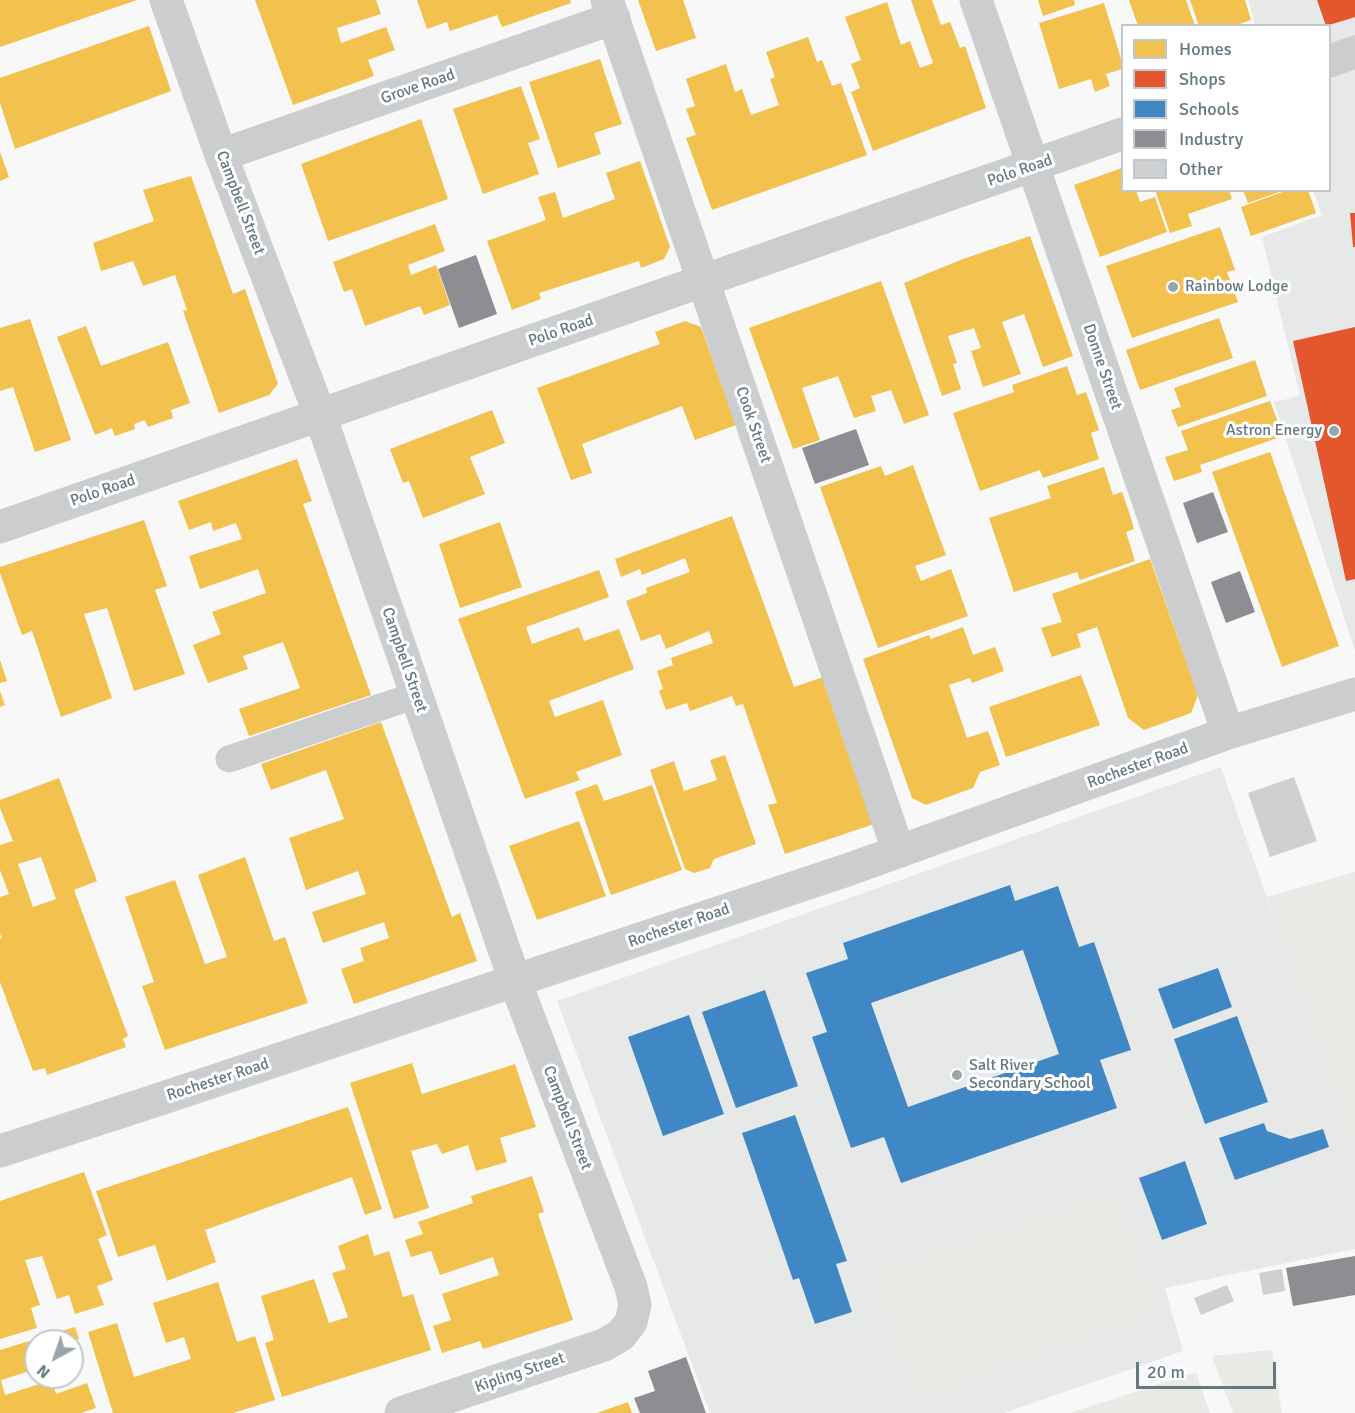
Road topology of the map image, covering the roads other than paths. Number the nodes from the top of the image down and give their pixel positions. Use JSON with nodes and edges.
{"nodes":[{"id":1,"x":166,"y":0,"type":"edge"},
{"id":2,"x":976,"y":0,"type":"edge"},
{"id":3,"x":611,"y":9,"type":"edge"},
{"id":4,"x":1355,"y":52,"type":"edge"},
{"id":5,"x":1331,"y":60,"type":"edge"},
{"id":6,"x":1121,"y":134,"type":"edge"},
{"id":7,"x":221,"y":155,"type":"junction"},
{"id":8,"x":1032,"y":166,"type":"junction"},
{"id":9,"x":704,"y":281,"type":"junction"},
{"id":10,"x":320,"y":415,"type":"junction"},
{"id":11,"x":0,"y":527,"type":"edge"},
{"id":12,"x":1355,"y":694,"type":"edge"},
{"id":13,"x":416,"y":695,"type":"junction"},
{"id":14,"x":1228,"y":733,"type":"junction"},
{"id":15,"x":229,"y":759,"type":"dead end"},
{"id":16,"x":898,"y":850,"type":"junction"},
{"id":17,"x":515,"y":981,"type":"junction"},
{"id":18,"x":0,"y":1151,"type":"edge"},
{"id":19,"x":631,"y":1322,"type":"joint"},
{"id":20,"x":400,"y":1413,"type":"edge"}],
"edges":[{"from":1,"to":7,"type":"street","name":"Campbell Street"},
{"from":2,"to":8,"type":"street","name":"Donne Street"},
{"from":3,"to":7,"type":"street","name":"Grove Road"},
{"from":3,"to":9,"type":"street","name":"Cook Street"},
{"from":4,"to":5,"type":"street"},
{"from":6,"to":8,"type":"street","name":"Polo Road"},
{"from":7,"to":10,"type":"street","name":"Campbell Street"},
{"from":8,"to":9,"type":"street","name":"Polo Road"},
{"from":8,"to":14,"type":"street","name":"Donne Street"},
{"from":9,"to":10,"type":"street","name":"Polo Road"},
{"from":9,"to":16,"type":"street","name":"Cook Street"},
{"from":10,"to":11,"type":"street","name":"Polo Road"},
{"from":10,"to":13,"type":"street","name":"Campbell Street"},
{"from":12,"to":14,"type":"street","name":"Rochester Road"},
{"from":13,"to":15,"type":"lane"},
{"from":13,"to":17,"type":"street","name":"Campbell Street"},
{"from":14,"to":16,"type":"street","name":"Rochester Road"},
{"from":16,"to":17,"type":"street","name":"Rochester Road"},
{"from":17,"to":18,"type":"street","name":"Rochester Road"},
{"from":17,"to":19,"type":"street","name":"Campbell Street"},
{"from":19,"to":20,"type":"street","name":"Kipling Street"}]}
